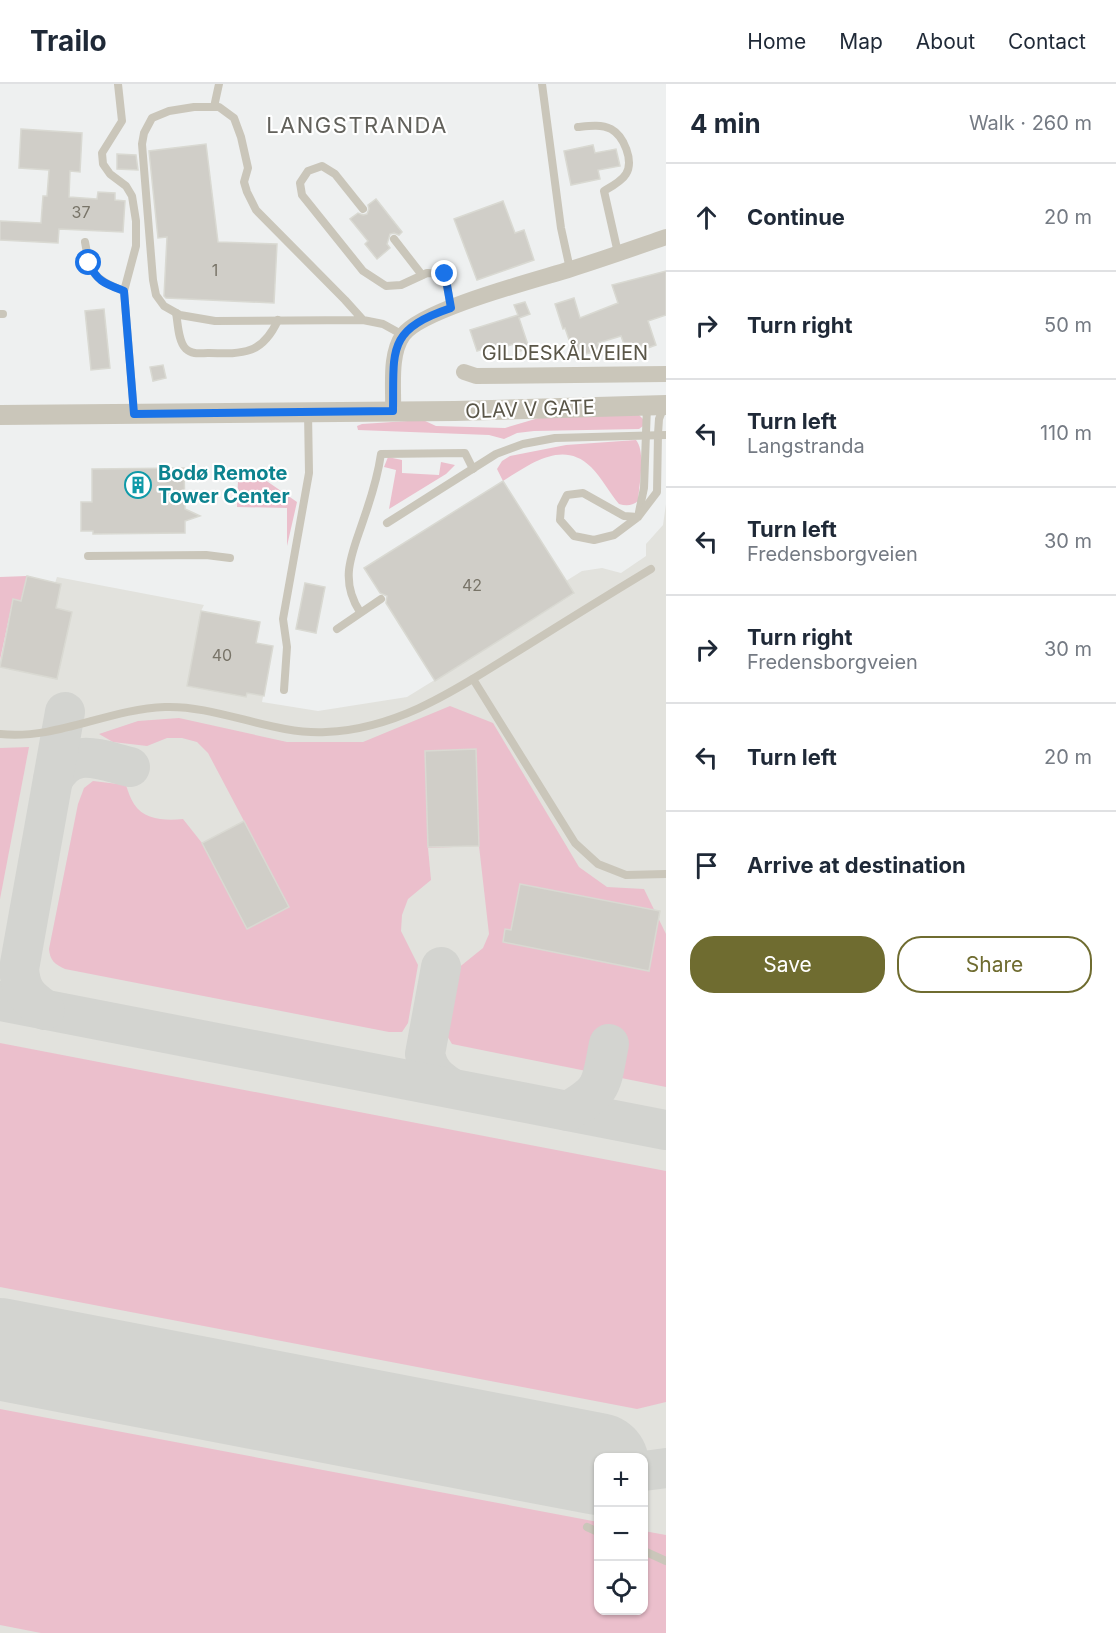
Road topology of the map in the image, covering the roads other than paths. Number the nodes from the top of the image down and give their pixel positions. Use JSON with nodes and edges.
{"nodes":[{"id":1,"x":118,"y":84,"type":"edge"},
{"id":2,"x":219,"y":84,"type":"edge"},
{"id":3,"x":542,"y":84,"type":"edge"},
{"id":4,"x":214,"y":107,"type":"junction"},
{"id":5,"x":578,"y":127,"type":"dead end"},
{"id":6,"x":363,"y":209,"type":"dead end"},
{"id":7,"x":666,"y":237,"type":"edge"},
{"id":8,"x":394,"y":239,"type":"dead end"},
{"id":9,"x":85,"y":242,"type":"dead end"},
{"id":10,"x":618,"y":253,"type":"junction"},
{"id":11,"x":570,"y":269,"type":"junction"},
{"id":12,"x":422,"y":275,"type":"junction"},
{"id":13,"x":124,"y":291,"type":"junction"},
{"id":14,"x":451,"y":308,"type":"junction"},
{"id":15,"x":176,"y":313,"type":"junction"},
{"id":16,"x":279,"y":320,"type":"junction"},
{"id":17,"x":363,"y":320,"type":"junction"},
{"id":18,"x":403,"y":334,"type":"junction"},
{"id":19,"x":464,"y":372,"type":"dead end"},
{"id":20,"x":666,"y":374,"type":"edge"},
{"id":21,"x":659,"y":405,"type":"edge"},
{"id":22,"x":393,"y":411,"type":"junction"},
{"id":23,"x":308,"y":412,"type":"junction"},
{"id":24,"x":134,"y":414,"type":"junction"},
{"id":25,"x":0,"y":415,"type":"edge"},
{"id":26,"x":646,"y":434,"type":"junction"},
{"id":27,"x":662,"y":434,"type":"edge"},
{"id":28,"x":473,"y":469,"type":"junction"},
{"id":29,"x":638,"y":517,"type":"junction"},
{"id":30,"x":387,"y":523,"type":"dead end"},
{"id":31,"x":88,"y":556,"type":"dead end"},
{"id":32,"x":230,"y":558,"type":"dead end"},
{"id":33,"x":651,"y":569,"type":"dead end"},
{"id":34,"x":381,"y":599,"type":"dead end"},
{"id":35,"x":360,"y":612,"type":"junction"},
{"id":36,"x":337,"y":629,"type":"dead end"},
{"id":37,"x":473,"y":679,"type":"junction"},
{"id":38,"x":285,"y":690,"type":"dead end"},
{"id":39,"x":0,"y":734,"type":"edge"},
{"id":40,"x":666,"y":874,"type":"edge"},
{"id":41,"x":587,"y":1527,"type":"dead end"},
{"id":42,"x":594,"y":1530,"type":"edge"},
{"id":43,"x":648,"y":1553,"type":"edge"},
{"id":44,"x":666,"y":1561,"type":"edge"}],
"edges":[{"from":1,"to":13,"type":"lane"},
{"from":2,"to":4,"type":"lane"},
{"from":3,"to":11,"type":"lane"},
{"from":4,"to":15,"type":"lane"},
{"from":4,"to":17,"type":"lane"},
{"from":5,"to":10,"type":"lane"},
{"from":6,"to":12,"type":"lane"},
{"from":7,"to":10,"type":"street"},
{"from":8,"to":12,"type":"lane"},
{"from":9,"to":13,"type":"lane"},
{"from":10,"to":11,"type":"street"},
{"from":11,"to":14,"type":"street"},
{"from":12,"to":14,"type":"lane"},
{"from":13,"to":24,"type":"lane"},
{"from":14,"to":18,"type":"street"},
{"from":15,"to":16,"type":"lane"},
{"from":15,"to":16,"type":"lane"},
{"from":16,"to":17,"type":"lane"},
{"from":17,"to":18,"type":"lane"},
{"from":18,"to":22,"type":"street"},
{"from":19,"to":20,"type":"street","name":"GILDESKÅLVEIEN"},
{"from":21,"to":22,"type":"street","name":"OLAV V GATE"},
{"from":21,"to":26,"type":"lane"},
{"from":21,"to":27,"type":"lane"},
{"from":22,"to":23,"type":"street"},
{"from":23,"to":24,"type":"street"},
{"from":23,"to":38,"type":"lane"},
{"from":24,"to":25,"type":"street"},
{"from":26,"to":27,"type":"lane"},
{"from":26,"to":28,"type":"lane"},
{"from":26,"to":29,"type":"lane"},
{"from":27,"to":29,"type":"lane"},
{"from":28,"to":30,"type":"lane"},
{"from":28,"to":35,"type":"lane"},
{"from":29,"to":29,"type":"lane"},
{"from":31,"to":32,"type":"lane"},
{"from":33,"to":37,"type":"lane"},
{"from":34,"to":35,"type":"lane"},
{"from":35,"to":36,"type":"lane"},
{"from":37,"to":39,"type":"lane"},
{"from":37,"to":40,"type":"lane"},
{"from":41,"to":42,"type":"lane"},
{"from":43,"to":44,"type":"lane"}]}
